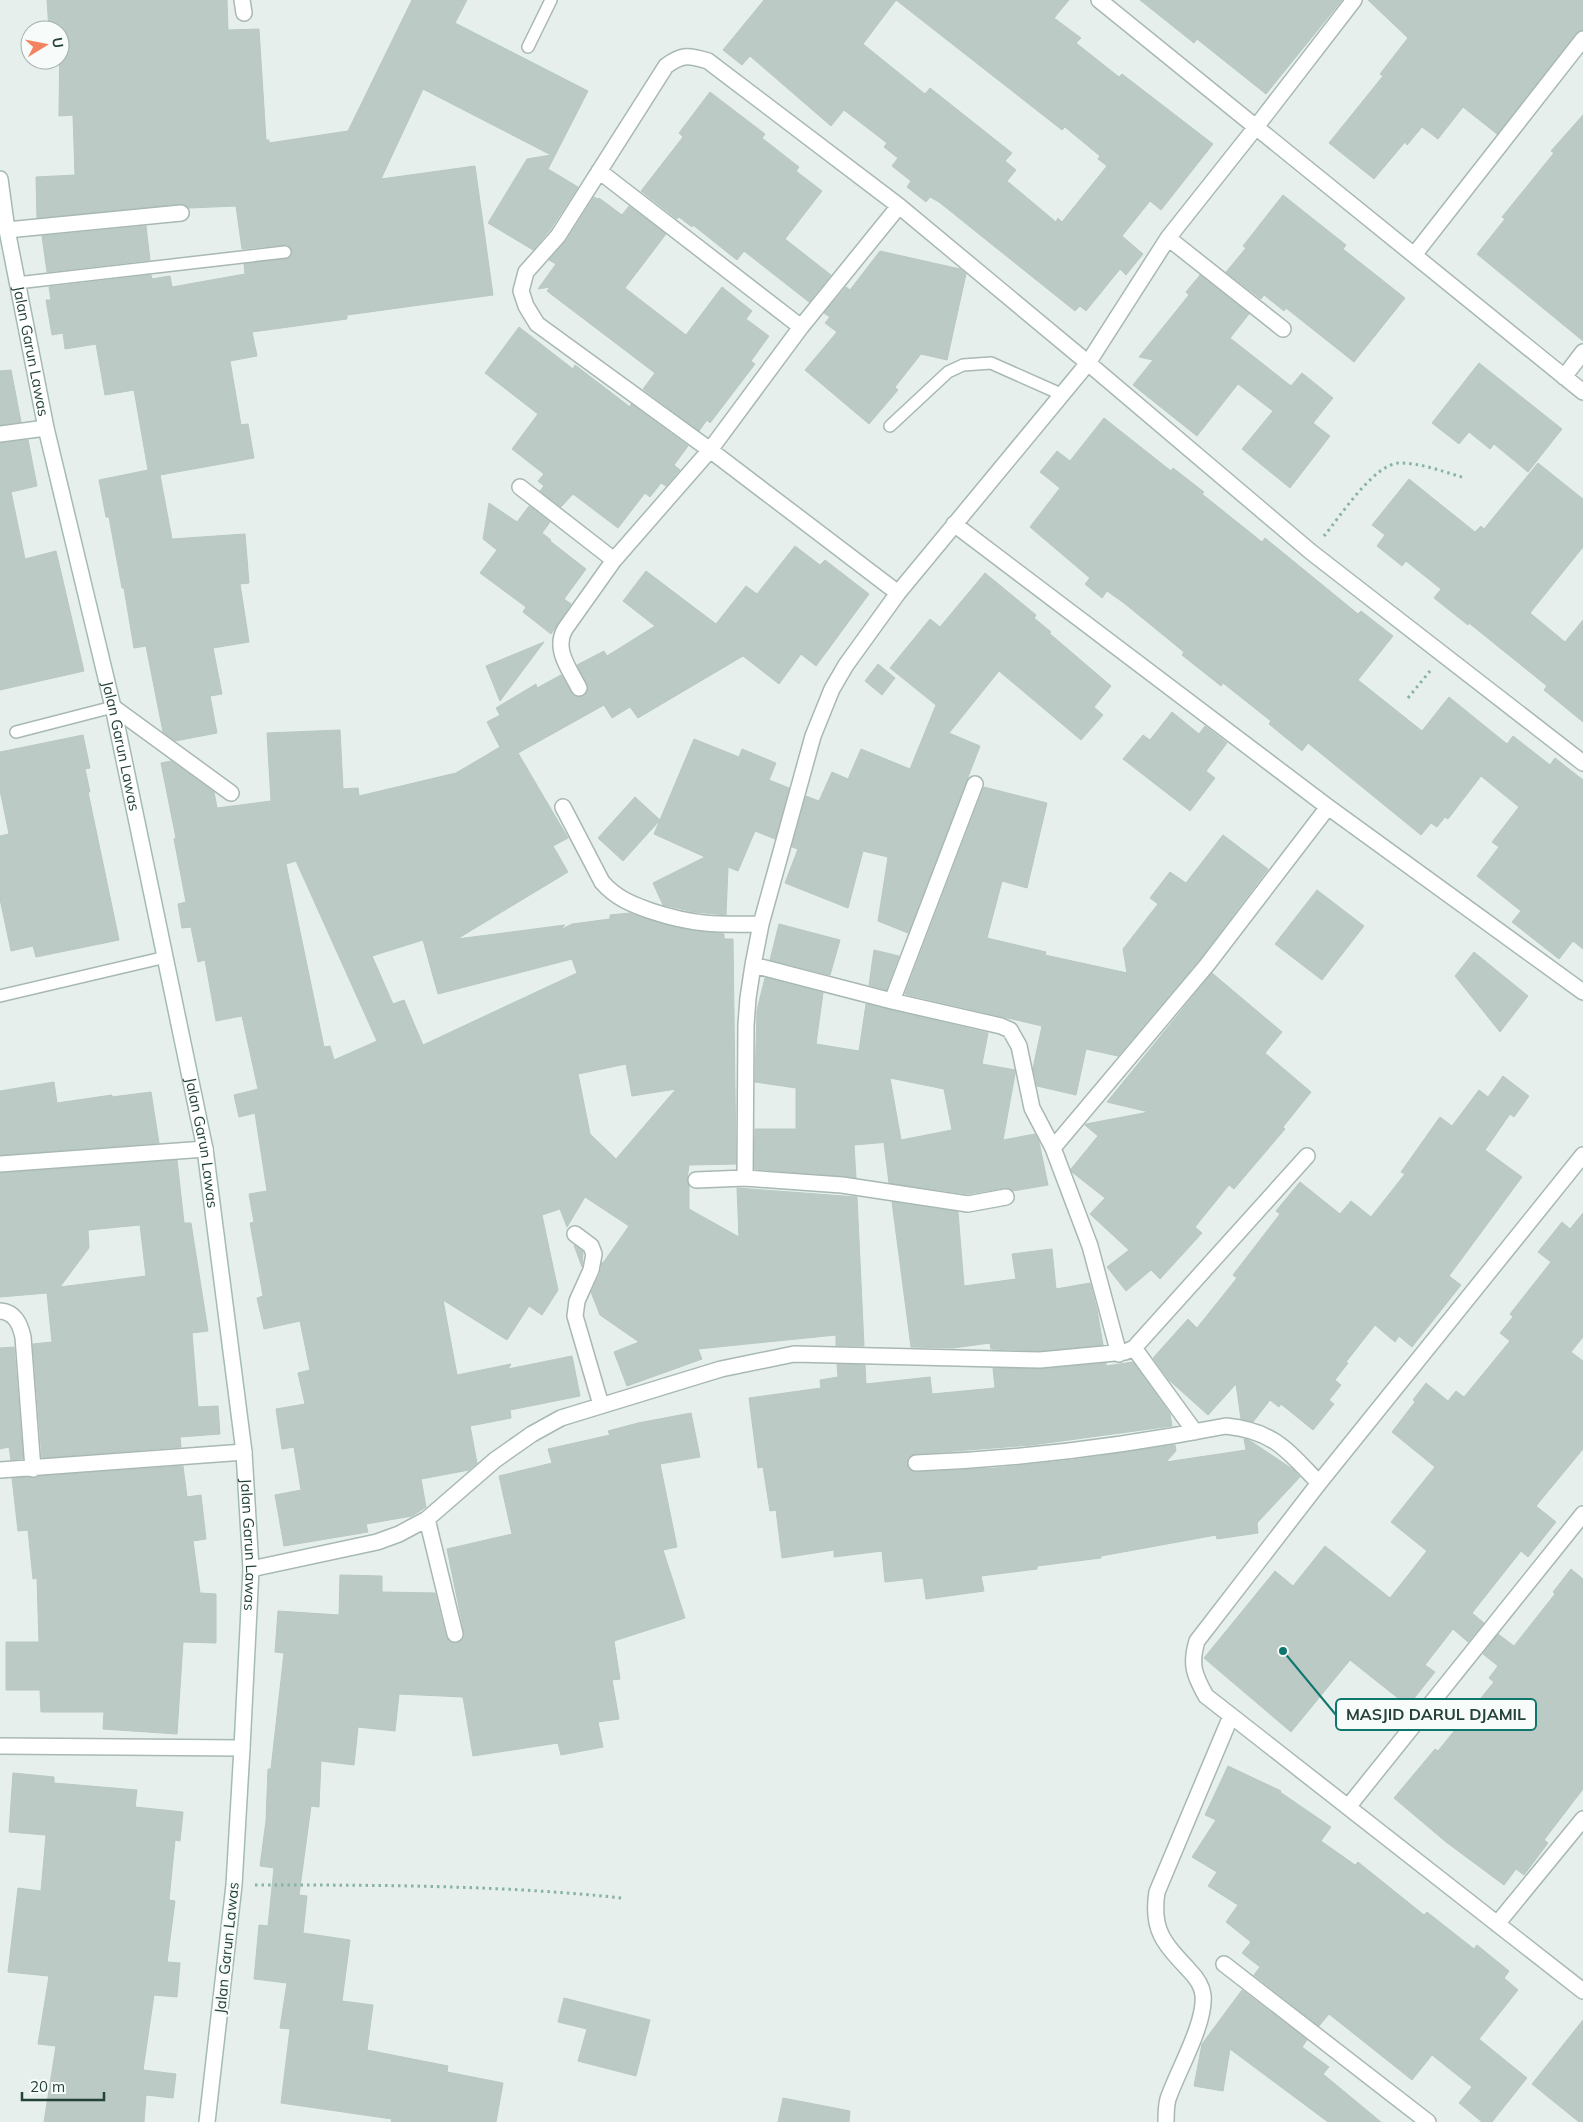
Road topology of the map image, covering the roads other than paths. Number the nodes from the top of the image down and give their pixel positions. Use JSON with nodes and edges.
{"nodes":[{"id":1,"x":550,"y":0,"type":"edge"},
{"id":2,"x":1099,"y":0,"type":"edge"},
{"id":3,"x":1354,"y":0,"type":"edge"},
{"id":4,"x":1583,"y":39,"type":"edge"},
{"id":5,"x":528,"y":47,"type":"dead end"},
{"id":6,"x":1256,"y":127,"type":"junction"},
{"id":7,"x":599,"y":171,"type":"junction"},
{"id":8,"x":0,"y":179,"type":"edge"},
{"id":9,"x":899,"y":206,"type":"junction"},
{"id":10,"x":181,"y":213,"type":"dead end"},
{"id":11,"x":7,"y":230,"type":"junction"},
{"id":12,"x":1168,"y":238,"type":"junction"},
{"id":13,"x":285,"y":252,"type":"dead end"},
{"id":14,"x":1414,"y":255,"type":"junction"},
{"id":15,"x":17,"y":283,"type":"junction"},
{"id":16,"x":801,"y":327,"type":"junction"},
{"id":17,"x":1283,"y":329,"type":"dead end"},
{"id":18,"x":1583,"y":352,"type":"edge"},
{"id":19,"x":1088,"y":363,"type":"junction"},
{"id":20,"x":1564,"y":377,"type":"junction"},
{"id":21,"x":1583,"y":392,"type":"edge"},
{"id":22,"x":1063,"y":395,"type":"junction"},
{"id":23,"x":890,"y":426,"type":"dead end"},
{"id":24,"x":46,"y":428,"type":"junction"},
{"id":25,"x":0,"y":434,"type":"edge"},
{"id":26,"x":710,"y":450,"type":"junction"},
{"id":27,"x":520,"y":488,"type":"dead end"},
{"id":28,"x":954,"y":524,"type":"junction"},
{"id":29,"x":614,"y":560,"type":"junction"},
{"id":30,"x":898,"y":593,"type":"junction"},
{"id":31,"x":579,"y":688,"type":"dead end"},
{"id":32,"x":113,"y":707,"type":"junction"},
{"id":33,"x":16,"y":732,"type":"dead end"},
{"id":34,"x":1583,"y":763,"type":"edge"},
{"id":35,"x":975,"y":784,"type":"dead end"},
{"id":36,"x":230,"y":793,"type":"dead end"},
{"id":37,"x":562,"y":807,"type":"dead end"},
{"id":38,"x":1328,"y":807,"type":"junction"},
{"id":39,"x":761,"y":924,"type":"junction"},
{"id":40,"x":166,"y":957,"type":"junction"},
{"id":41,"x":753,"y":965,"type":"junction"},
{"id":42,"x":1583,"y":992,"type":"edge"},
{"id":43,"x":0,"y":996,"type":"edge"},
{"id":44,"x":892,"y":1001,"type":"junction"},
{"id":45,"x":205,"y":1148,"type":"junction"},
{"id":46,"x":1053,"y":1148,"type":"junction"},
{"id":47,"x":1583,"y":1155,"type":"edge"},
{"id":48,"x":1307,"y":1156,"type":"dead end"},
{"id":49,"x":0,"y":1164,"type":"edge"},
{"id":50,"x":745,"y":1178,"type":"junction"},
{"id":51,"x":696,"y":1180,"type":"dead end"},
{"id":52,"x":1006,"y":1197,"type":"dead end"},
{"id":53,"x":575,"y":1234,"type":"dead end"},
{"id":54,"x":0,"y":1311,"type":"edge"},
{"id":55,"x":1134,"y":1348,"type":"junction"},
{"id":56,"x":1119,"y":1354,"type":"junction"},
{"id":57,"x":601,"y":1405,"type":"junction"},
{"id":58,"x":1195,"y":1432,"type":"junction"},
{"id":59,"x":244,"y":1452,"type":"junction"},
{"id":60,"x":916,"y":1463,"type":"dead end"},
{"id":61,"x":33,"y":1469,"type":"junction"},
{"id":62,"x":0,"y":1470,"type":"edge"},
{"id":63,"x":1319,"y":1483,"type":"junction"},
{"id":64,"x":1583,"y":1514,"type":"edge"},
{"id":65,"x":427,"y":1519,"type":"junction"},
{"id":66,"x":251,"y":1569,"type":"junction"},
{"id":67,"x":455,"y":1634,"type":"dead end"},
{"id":68,"x":1231,"y":1716,"type":"junction"},
{"id":69,"x":0,"y":1746,"type":"edge"},
{"id":70,"x":242,"y":1748,"type":"junction"},
{"id":71,"x":1348,"y":1807,"type":"junction"},
{"id":72,"x":1583,"y":1819,"type":"edge"},
{"id":73,"x":1497,"y":1924,"type":"junction"},
{"id":74,"x":1224,"y":1964,"type":"dead end"},
{"id":75,"x":1583,"y":1991,"type":"edge"},
{"id":76,"x":207,"y":2122,"type":"edge"},
{"id":77,"x":1166,"y":2122,"type":"edge"},
{"id":78,"x":1428,"y":2122,"type":"edge"}],
"edges":[{"from":1,"to":5,"type":"lane"},
{"from":2,"to":6,"type":"street"},
{"from":3,"to":6,"type":"street"},
{"from":4,"to":14,"type":"street"},
{"from":6,"to":12,"type":"street"},
{"from":6,"to":14,"type":"street"},
{"from":7,"to":9,"type":"street"},
{"from":7,"to":16,"type":"street"},
{"from":7,"to":26,"type":"street"},
{"from":8,"to":11,"type":"street","name":"Jalan Garun Lawas"},
{"from":9,"to":16,"type":"street"},
{"from":9,"to":19,"type":"street"},
{"from":10,"to":11,"type":"street"},
{"from":11,"to":15,"type":"street","name":"Jalan Garun Lawas"},
{"from":12,"to":17,"type":"street"},
{"from":12,"to":19,"type":"street"},
{"from":13,"to":15,"type":"lane"},
{"from":14,"to":20,"type":"street"},
{"from":15,"to":24,"type":"street","name":"Jalan Garun Lawas"},
{"from":16,"to":26,"type":"street"},
{"from":18,"to":20,"type":"street"},
{"from":19,"to":22,"type":"street"},
{"from":19,"to":34,"type":"street"},
{"from":20,"to":21,"type":"street"},
{"from":22,"to":23,"type":"lane"},
{"from":22,"to":28,"type":"street"},
{"from":24,"to":25,"type":"street"},
{"from":24,"to":32,"type":"street","name":"Jalan Garun Lawas"},
{"from":26,"to":29,"type":"street"},
{"from":26,"to":30,"type":"street"},
{"from":27,"to":29,"type":"street"},
{"from":28,"to":30,"type":"street"},
{"from":28,"to":38,"type":"street"},
{"from":29,"to":31,"type":"street"},
{"from":30,"to":39,"type":"street"},
{"from":32,"to":33,"type":"lane"},
{"from":32,"to":36,"type":"street"},
{"from":32,"to":40,"type":"street","name":"Jalan Garun Lawas"},
{"from":35,"to":44,"type":"street"},
{"from":37,"to":39,"type":"street"},
{"from":38,"to":42,"type":"street"},
{"from":38,"to":46,"type":"street"},
{"from":39,"to":41,"type":"street"},
{"from":40,"to":43,"type":"lane"},
{"from":40,"to":45,"type":"street","name":"Jalan Garun Lawas"},
{"from":41,"to":44,"type":"street"},
{"from":41,"to":50,"type":"street"},
{"from":44,"to":46,"type":"street"},
{"from":45,"to":49,"type":"street"},
{"from":45,"to":59,"type":"street","name":"Jalan Garun Lawas"},
{"from":46,"to":56,"type":"street"},
{"from":47,"to":63,"type":"street"},
{"from":48,"to":55,"type":"street"},
{"from":50,"to":51,"type":"street"},
{"from":50,"to":52,"type":"street"},
{"from":53,"to":57,"type":"street"},
{"from":54,"to":61,"type":"street"},
{"from":55,"to":56,"type":"street"},
{"from":55,"to":58,"type":"street"},
{"from":56,"to":57,"type":"street"},
{"from":57,"to":65,"type":"street"},
{"from":58,"to":60,"type":"street"},
{"from":58,"to":63,"type":"street"},
{"from":59,"to":61,"type":"street"},
{"from":59,"to":66,"type":"street","name":"Jalan Garun Lawas"},
{"from":61,"to":62,"type":"street"},
{"from":63,"to":68,"type":"street"},
{"from":64,"to":71,"type":"street"},
{"from":65,"to":66,"type":"street"},
{"from":65,"to":67,"type":"street"},
{"from":66,"to":70,"type":"street","name":"Jalan Garun Lawas"},
{"from":68,"to":71,"type":"street"},
{"from":68,"to":77,"type":"street"},
{"from":69,"to":70,"type":"street"},
{"from":70,"to":76,"type":"street","name":"Jalan Garun Lawas"},
{"from":71,"to":73,"type":"street"},
{"from":72,"to":73,"type":"street"},
{"from":73,"to":75,"type":"street"},
{"from":74,"to":78,"type":"street"}]}
